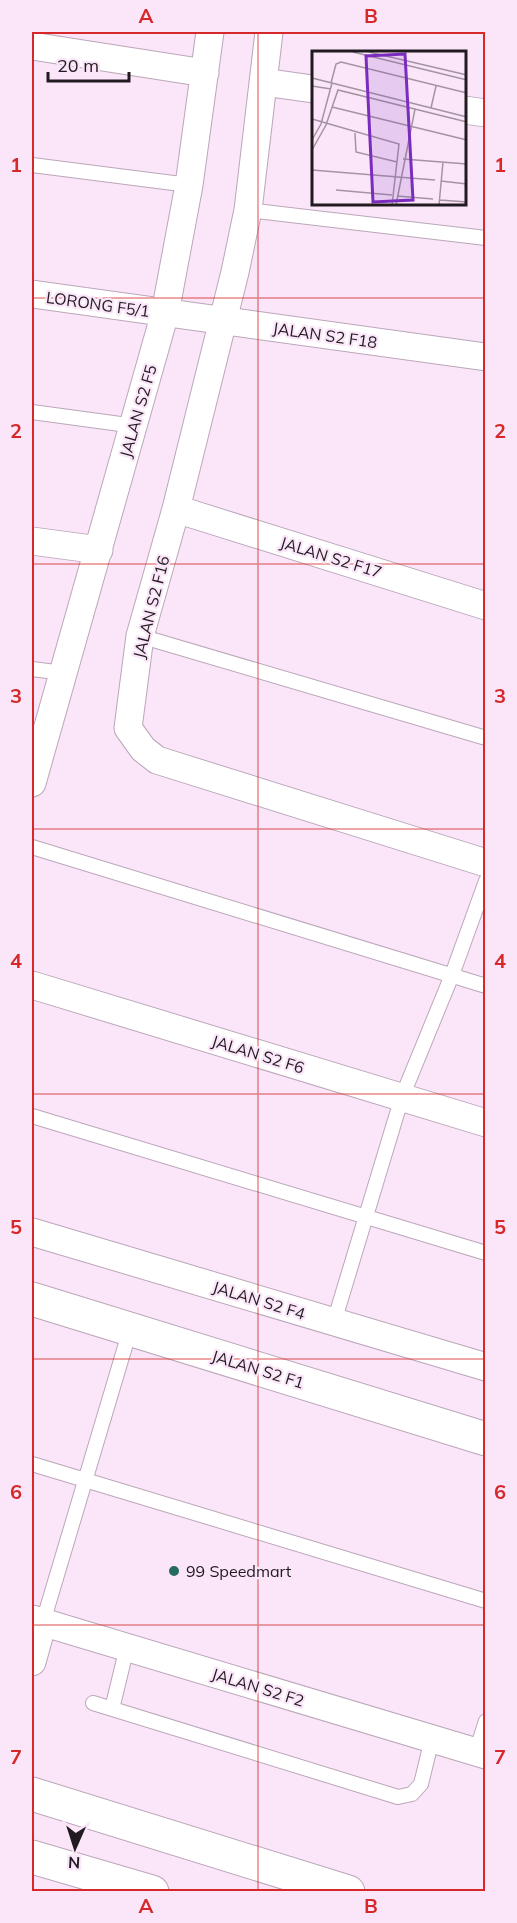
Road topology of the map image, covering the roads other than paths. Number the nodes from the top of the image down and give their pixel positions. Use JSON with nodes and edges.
{"nodes":[{"id":1,"x":210,"y":32,"type":"edge"},
{"id":2,"x":269,"y":32,"type":"edge"},
{"id":3,"x":32,"y":46,"type":"edge"},
{"id":4,"x":205,"y":73,"type":"junction"},
{"id":5,"x":263,"y":82,"type":"junction"},
{"id":6,"x":312,"y":89,"type":"edge"},
{"id":7,"x":466,"y":110,"type":"edge"},
{"id":8,"x":486,"y":113,"type":"edge"},
{"id":9,"x":32,"y":165,"type":"edge"},
{"id":10,"x":189,"y":185,"type":"junction"},
{"id":11,"x":248,"y":210,"type":"junction"},
{"id":12,"x":486,"y":238,"type":"edge"},
{"id":13,"x":32,"y":294,"type":"edge"},
{"id":14,"x":165,"y":313,"type":"junction"},
{"id":15,"x":222,"y":321,"type":"junction"},
{"id":16,"x":486,"y":357,"type":"edge"},
{"id":17,"x":32,"y":412,"type":"edge"},
{"id":18,"x":135,"y":426,"type":"junction"},
{"id":19,"x":176,"y":509,"type":"junction"},
{"id":20,"x":32,"y":541,"type":"edge"},
{"id":21,"x":99,"y":550,"type":"junction"},
{"id":22,"x":486,"y":606,"type":"edge"},
{"id":23,"x":140,"y":636,"type":"junction"},
{"id":24,"x":32,"y":669,"type":"edge"},
{"id":25,"x":63,"y":673,"type":"junction"},
{"id":26,"x":486,"y":738,"type":"edge"},
{"id":27,"x":32,"y":783,"type":"edge"},
{"id":28,"x":32,"y":847,"type":"edge"},
{"id":29,"x":486,"y":863,"type":"edge"},
{"id":30,"x":486,"y":881,"type":"edge"},
{"id":31,"x":452,"y":975,"type":"junction"},
{"id":32,"x":32,"y":985,"type":"edge"},
{"id":33,"x":486,"y":986,"type":"edge"},
{"id":34,"x":402,"y":1097,"type":"junction"},
{"id":35,"x":32,"y":1116,"type":"edge"},
{"id":36,"x":486,"y":1123,"type":"edge"},
{"id":37,"x":366,"y":1218,"type":"junction"},
{"id":38,"x":32,"y":1232,"type":"edge"},
{"id":39,"x":486,"y":1253,"type":"edge"},
{"id":40,"x":32,"y":1299,"type":"edge"},
{"id":41,"x":334,"y":1322,"type":"junction"},
{"id":42,"x":130,"y":1330,"type":"junction"},
{"id":43,"x":486,"y":1367,"type":"edge"},
{"id":44,"x":486,"y":1440,"type":"edge"},
{"id":45,"x":32,"y":1464,"type":"edge"},
{"id":46,"x":85,"y":1480,"type":"junction"},
{"id":47,"x":486,"y":1601,"type":"edge"},
{"id":48,"x":37,"y":1620,"type":"edge"},
{"id":49,"x":127,"y":1647,"type":"junction"},
{"id":50,"x":32,"y":1662,"type":"edge"},
{"id":51,"x":93,"y":1703,"type":"dead end"},
{"id":52,"x":112,"y":1709,"type":"junction"},
{"id":53,"x":486,"y":1721,"type":"edge"},
{"id":54,"x":432,"y":1739,"type":"junction"},
{"id":55,"x":481,"y":1753,"type":"edge"},
{"id":56,"x":32,"y":1794,"type":"edge"},
{"id":57,"x":32,"y":1857,"type":"edge"},
{"id":58,"x":152,"y":1892,"type":"edge"},
{"id":59,"x":348,"y":1892,"type":"edge"}],
"edges":[{"from":1,"to":4,"type":"street","name":"JALAN S2 F5"},
{"from":2,"to":5,"type":"street","name":"JALAN S2 F16"},
{"from":3,"to":4,"type":"street"},
{"from":4,"to":10,"type":"street","name":"JALAN S2 F5"},
{"from":5,"to":6,"type":"street"},
{"from":5,"to":11,"type":"street","name":"JALAN S2 F16"},
{"from":7,"to":8,"type":"street"},
{"from":9,"to":10,"type":"lane"},
{"from":10,"to":14,"type":"street","name":"JALAN S2 F5"},
{"from":11,"to":12,"type":"lane"},
{"from":11,"to":15,"type":"street","name":"JALAN S2 F16"},
{"from":13,"to":14,"type":"street","name":"LORONG F5/1"},
{"from":14,"to":15,"type":"street","name":"JALAN S2 F18"},
{"from":14,"to":18,"type":"street","name":"JALAN S2 F5"},
{"from":15,"to":16,"type":"street","name":"JALAN S2 F18"},
{"from":15,"to":19,"type":"street","name":"JALAN S2 F16"},
{"from":17,"to":18,"type":"lane"},
{"from":18,"to":21,"type":"street","name":"JALAN S2 F5"},
{"from":19,"to":22,"type":"street","name":"JALAN S2 F17"},
{"from":19,"to":23,"type":"street","name":"JALAN S2 F16"},
{"from":20,"to":21,"type":"street"},
{"from":21,"to":25,"type":"street","name":"JALAN S2 F5"},
{"from":23,"to":26,"type":"lane"},
{"from":23,"to":29,"type":"street","name":"JALAN S2 F16"},
{"from":24,"to":25,"type":"lane"},
{"from":25,"to":27,"type":"street","name":"JALAN S2 F5"},
{"from":28,"to":31,"type":"lane"},
{"from":30,"to":31,"type":"lane"},
{"from":31,"to":33,"type":"lane"},
{"from":31,"to":34,"type":"lane"},
{"from":32,"to":34,"type":"street","name":"JALAN S2 F6"},
{"from":34,"to":36,"type":"street","name":"JALAN S2 F6"},
{"from":34,"to":37,"type":"lane"},
{"from":35,"to":37,"type":"lane"},
{"from":37,"to":39,"type":"lane"},
{"from":37,"to":41,"type":"lane"},
{"from":38,"to":41,"type":"street","name":"JALAN S2 F4"},
{"from":40,"to":42,"type":"street","name":"JALAN S2 F1"},
{"from":41,"to":43,"type":"street","name":"JALAN S2 F4"},
{"from":42,"to":44,"type":"street","name":"JALAN S2 F1"},
{"from":42,"to":46,"type":"lane"},
{"from":45,"to":46,"type":"lane"},
{"from":46,"to":47,"type":"lane"},
{"from":46,"to":48,"type":"lane"},
{"from":48,"to":49,"type":"street","name":"JALAN S2 F2"},
{"from":48,"to":50,"type":"street"},
{"from":49,"to":52,"type":"lane"},
{"from":49,"to":54,"type":"street","name":"JALAN S2 F2"},
{"from":51,"to":52,"type":"lane"},
{"from":52,"to":54,"type":"lane"},
{"from":53,"to":55,"type":"lane"},
{"from":54,"to":55,"type":"street","name":"JALAN S2 F2"},
{"from":56,"to":59,"type":"street"},
{"from":57,"to":58,"type":"street"}]}
